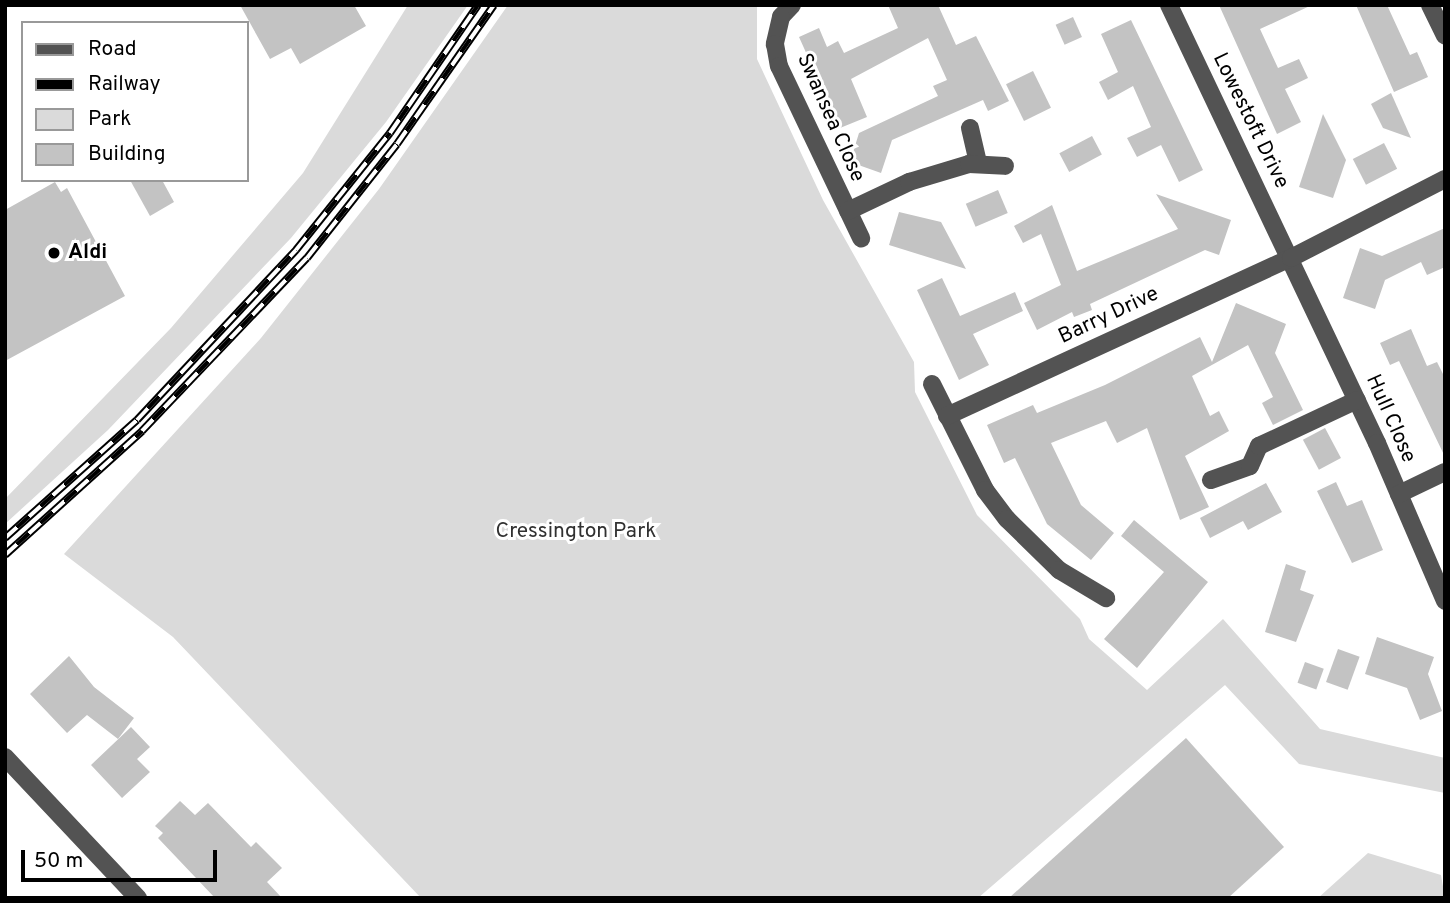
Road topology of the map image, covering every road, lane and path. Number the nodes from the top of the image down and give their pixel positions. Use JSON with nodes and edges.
{"nodes":[{"id":1,"x":792,"y":5,"type":"edge"},
{"id":2,"x":1169,"y":5,"type":"edge"},
{"id":3,"x":1430,"y":5,"type":"edge"},
{"id":4,"x":1445,"y":36,"type":"edge"},
{"id":5,"x":970,"y":128,"type":"dead end"},
{"id":6,"x":978,"y":164,"type":"junction"},
{"id":7,"x":1005,"y":166,"type":"dead end"},
{"id":8,"x":1445,"y":179,"type":"edge"},
{"id":9,"x":848,"y":211,"type":"junction"},
{"id":10,"x":861,"y":238,"type":"dead end"},
{"id":11,"x":1291,"y":258,"type":"junction"},
{"id":12,"x":932,"y":384,"type":"dead end"},
{"id":13,"x":1357,"y":400,"type":"junction"},
{"id":14,"x":947,"y":416,"type":"junction"},
{"id":15,"x":1445,"y":472,"type":"edge"},
{"id":16,"x":1211,"y":480,"type":"dead end"},
{"id":17,"x":1399,"y":494,"type":"junction"},
{"id":18,"x":1106,"y":598,"type":"dead end"},
{"id":19,"x":1445,"y":601,"type":"edge"},
{"id":20,"x":5,"y":757,"type":"edge"},
{"id":21,"x":138,"y":898,"type":"edge"}],
"edges":[{"from":1,"to":9,"type":"street","name":"Swansea Close"},
{"from":2,"to":11,"type":"street","name":"Lowestoft Drive"},
{"from":3,"to":4,"type":"street"},
{"from":5,"to":6,"type":"street"},
{"from":6,"to":7,"type":"street","name":"Swansea Close"},
{"from":6,"to":9,"type":"street","name":"Swansea Close"},
{"from":8,"to":11,"type":"street","name":"Barry Drive"},
{"from":9,"to":10,"type":"street","name":"Swansea Close"},
{"from":11,"to":13,"type":"street","name":"Hull Close"},
{"from":11,"to":14,"type":"street","name":"Barry Drive"},
{"from":12,"to":14,"type":"street"},
{"from":13,"to":16,"type":"street"},
{"from":13,"to":17,"type":"street","name":"Hull Close"},
{"from":14,"to":18,"type":"street"},
{"from":15,"to":17,"type":"street"},
{"from":17,"to":19,"type":"street","name":"Hull Close"},
{"from":20,"to":21,"type":"street"}]}
